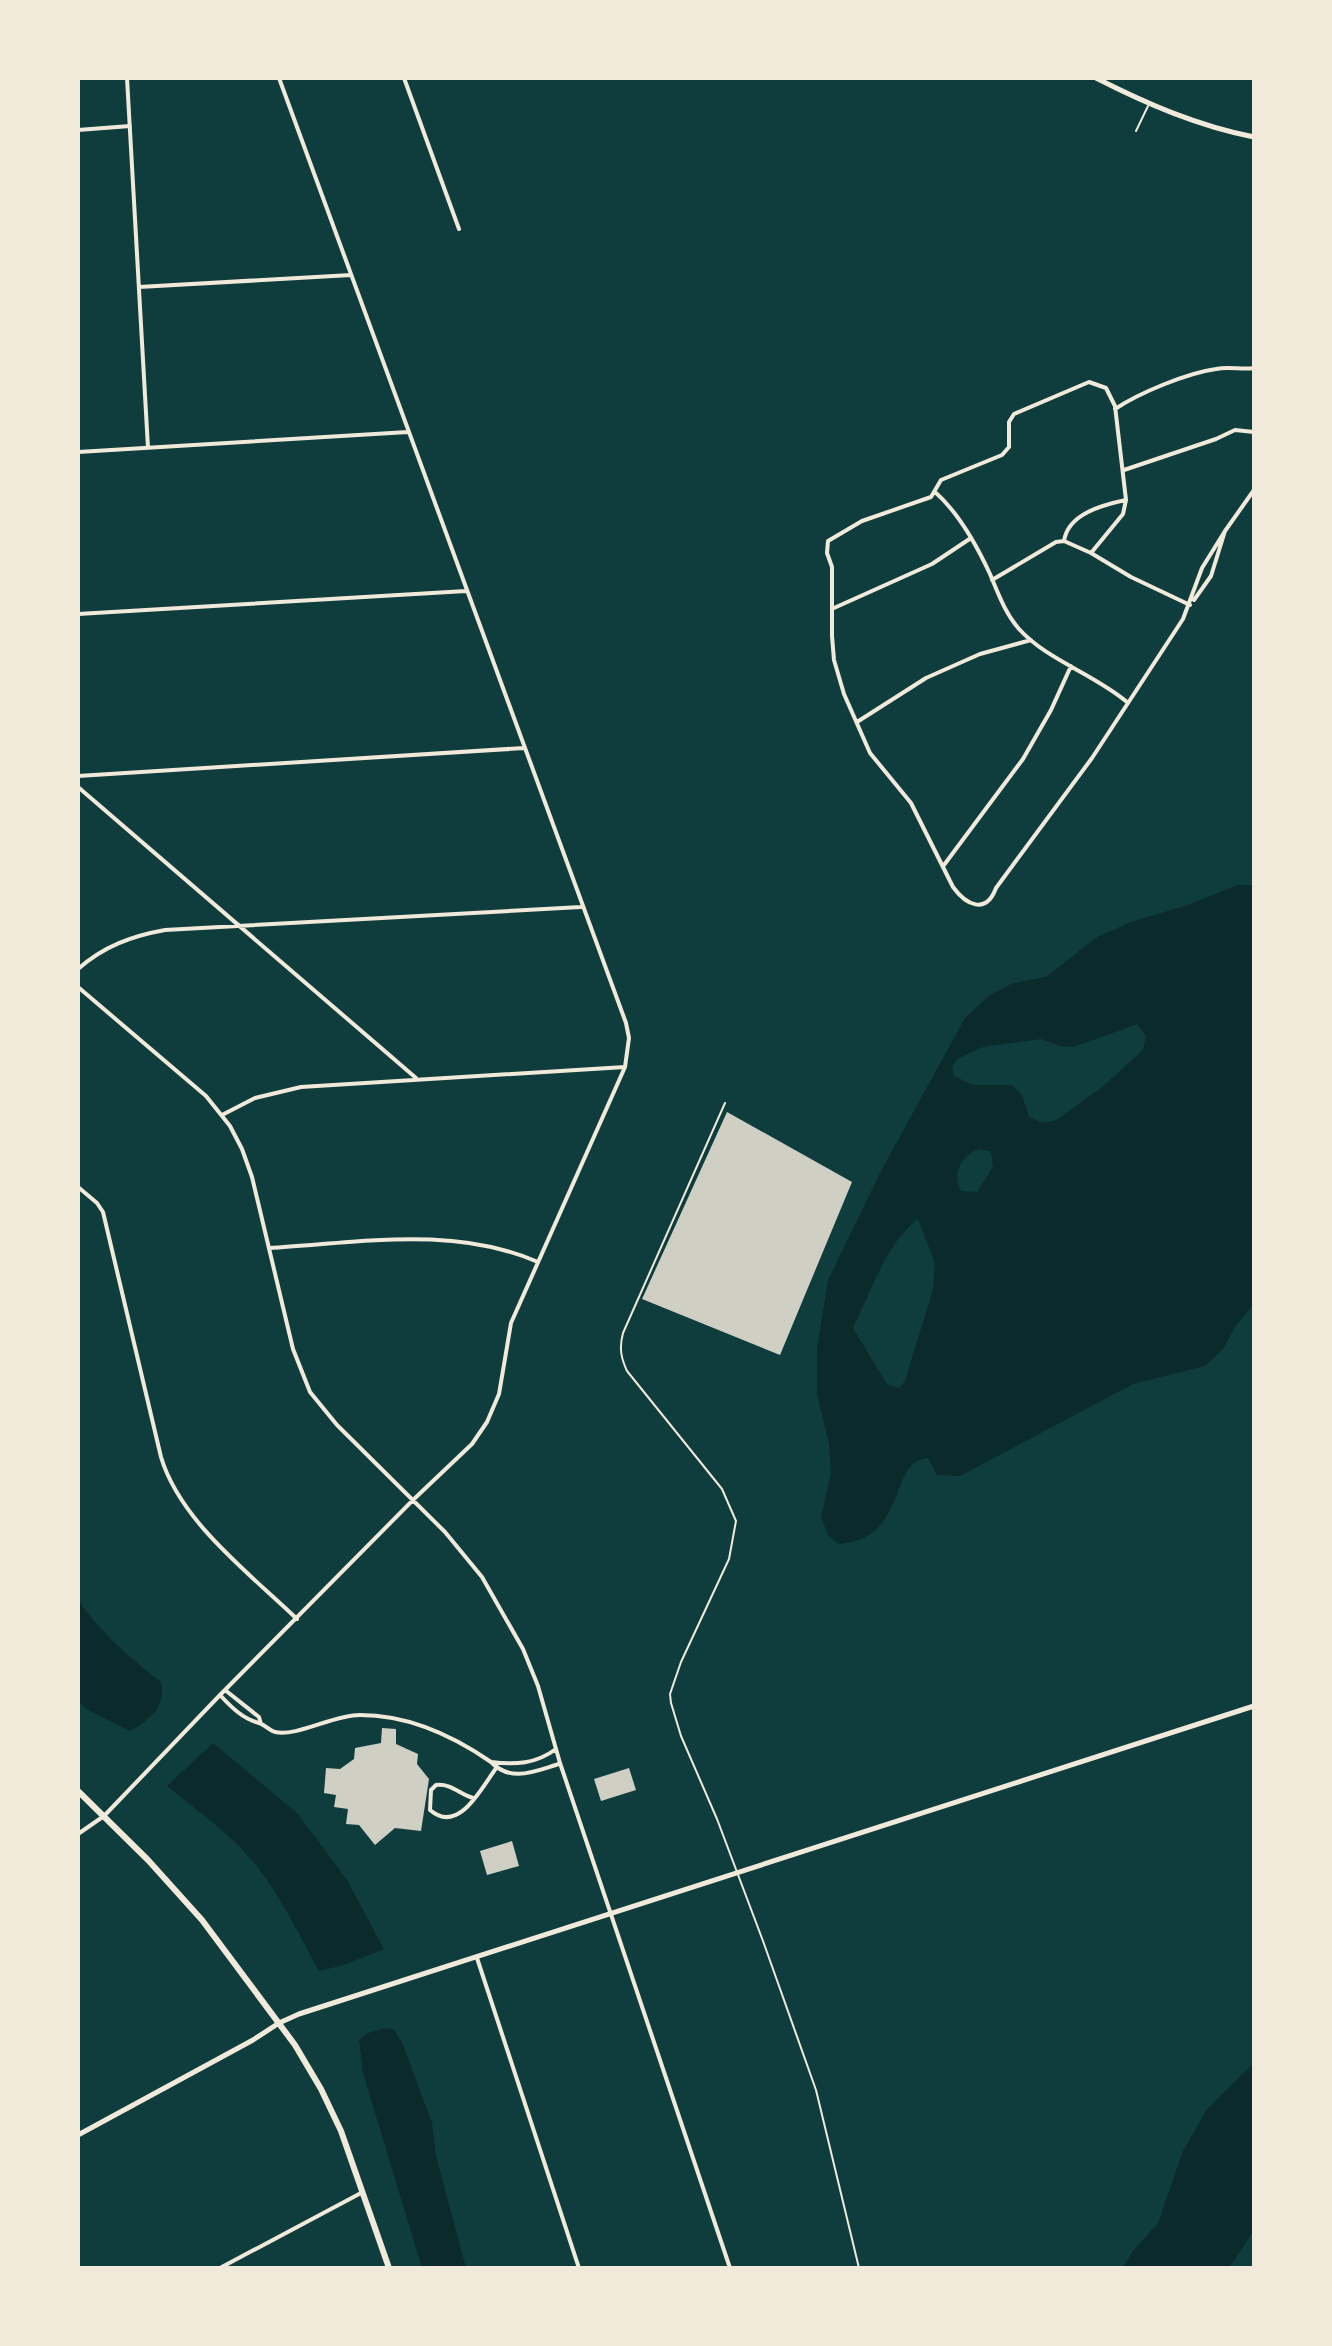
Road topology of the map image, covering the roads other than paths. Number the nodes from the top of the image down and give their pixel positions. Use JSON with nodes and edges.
{"nodes":[{"id":1,"x":127,"y":78,"type":"edge"},
{"id":2,"x":279,"y":78,"type":"edge"},
{"id":3,"x":404,"y":78,"type":"edge"},
{"id":4,"x":1096,"y":78,"type":"edge"},
{"id":5,"x":1149,"y":105,"type":"junction"},
{"id":6,"x":130,"y":126,"type":"junction"},
{"id":7,"x":78,"y":130,"type":"edge"},
{"id":8,"x":1136,"y":131,"type":"dead end"},
{"id":9,"x":1254,"y":137,"type":"edge"},
{"id":10,"x":459,"y":229,"type":"dead end"},
{"id":11,"x":351,"y":275,"type":"junction"},
{"id":12,"x":139,"y":287,"type":"junction"},
{"id":13,"x":1254,"y":368,"type":"edge"},
{"id":14,"x":1115,"y":409,"type":"junction"},
{"id":15,"x":408,"y":432,"type":"junction"},
{"id":16,"x":1254,"y":432,"type":"edge"},
{"id":17,"x":148,"y":448,"type":"junction"},
{"id":18,"x":78,"y":452,"type":"edge"},
{"id":19,"x":1124,"y":470,"type":"junction"},
{"id":20,"x":1254,"y":490,"type":"edge"},
{"id":21,"x":935,"y":492,"type":"junction"},
{"id":22,"x":1126,"y":500,"type":"junction"},
{"id":23,"x":1225,"y":531,"type":"junction"},
{"id":24,"x":971,"y":538,"type":"junction"},
{"id":25,"x":1064,"y":541,"type":"junction"},
{"id":26,"x":1091,"y":553,"type":"junction"},
{"id":27,"x":992,"y":580,"type":"junction"},
{"id":28,"x":466,"y":591,"type":"junction"},
{"id":29,"x":1190,"y":605,"type":"junction"},
{"id":30,"x":833,"y":608,"type":"junction"},
{"id":31,"x":78,"y":614,"type":"edge"},
{"id":32,"x":1031,"y":640,"type":"junction"},
{"id":33,"x":1071,"y":665,"type":"junction"},
{"id":34,"x":1127,"y":702,"type":"junction"},
{"id":35,"x":856,"y":723,"type":"junction"},
{"id":36,"x":524,"y":748,"type":"junction"},
{"id":37,"x":78,"y":776,"type":"edge"},
{"id":38,"x":78,"y":787,"type":"edge"},
{"id":39,"x":944,"y":865,"type":"junction"},
{"id":40,"x":582,"y":907,"type":"junction"},
{"id":41,"x":243,"y":927,"type":"junction"},
{"id":42,"x":78,"y":969,"type":"edge"},
{"id":43,"x":78,"y":987,"type":"edge"},
{"id":44,"x":625,"y":1067,"type":"junction"},
{"id":45,"x":416,"y":1078,"type":"junction"},
{"id":46,"x":725,"y":1103,"type":"dead end"},
{"id":47,"x":222,"y":1115,"type":"junction"},
{"id":48,"x":78,"y":1187,"type":"edge"},
{"id":49,"x":269,"y":1248,"type":"junction"},
{"id":50,"x":538,"y":1262,"type":"junction"},
{"id":51,"x":413,"y":1500,"type":"junction"},
{"id":52,"x":297,"y":1619,"type":"junction"},
{"id":53,"x":225,"y":1690,"type":"junction"},
{"id":54,"x":220,"y":1695,"type":"junction"},
{"id":55,"x":1254,"y":1706,"type":"edge"},
{"id":56,"x":261,"y":1724,"type":"junction"},
{"id":57,"x":556,"y":1749,"type":"junction"},
{"id":58,"x":491,"y":1762,"type":"junction"},
{"id":59,"x":560,"y":1763,"type":"junction"},
{"id":60,"x":497,"y":1767,"type":"junction"},
{"id":61,"x":78,"y":1791,"type":"edge"},
{"id":62,"x":473,"y":1798,"type":"junction"},
{"id":63,"x":104,"y":1816,"type":"junction"},
{"id":64,"x":78,"y":1834,"type":"edge"},
{"id":65,"x":737,"y":1873,"type":"junction"},
{"id":66,"x":612,"y":1914,"type":"junction"},
{"id":67,"x":477,"y":1958,"type":"junction"},
{"id":68,"x":279,"y":2023,"type":"junction"},
{"id":69,"x":78,"y":2135,"type":"edge"},
{"id":70,"x":363,"y":2191,"type":"junction"},
{"id":71,"x":220,"y":2268,"type":"edge"},
{"id":72,"x":389,"y":2268,"type":"edge"},
{"id":73,"x":579,"y":2268,"type":"edge"},
{"id":74,"x":730,"y":2268,"type":"edge"},
{"id":75,"x":859,"y":2268,"type":"edge"}],
"edges":[{"from":1,"to":6,"type":"street"},
{"from":2,"to":11,"type":"street"},
{"from":3,"to":10,"type":"street"},
{"from":4,"to":5,"type":"street"},
{"from":5,"to":8,"type":"lane"},
{"from":5,"to":9,"type":"street"},
{"from":6,"to":7,"type":"street"},
{"from":6,"to":12,"type":"street"},
{"from":11,"to":12,"type":"street"},
{"from":11,"to":15,"type":"street"},
{"from":12,"to":17,"type":"street"},
{"from":13,"to":14,"type":"street"},
{"from":14,"to":19,"type":"street"},
{"from":14,"to":21,"type":"street"},
{"from":15,"to":17,"type":"street"},
{"from":15,"to":28,"type":"street"},
{"from":16,"to":19,"type":"street"},
{"from":17,"to":18,"type":"street"},
{"from":19,"to":22,"type":"street"},
{"from":20,"to":23,"type":"street"},
{"from":21,"to":24,"type":"street"},
{"from":21,"to":30,"type":"street"},
{"from":22,"to":25,"type":"street"},
{"from":22,"to":26,"type":"street"},
{"from":23,"to":29,"type":"street"},
{"from":23,"to":29,"type":"street"},
{"from":24,"to":27,"type":"street"},
{"from":24,"to":30,"type":"street"},
{"from":25,"to":26,"type":"street"},
{"from":25,"to":27,"type":"street"},
{"from":26,"to":29,"type":"street"},
{"from":27,"to":32,"type":"street"},
{"from":28,"to":31,"type":"street"},
{"from":28,"to":36,"type":"street"},
{"from":29,"to":34,"type":"street"},
{"from":30,"to":35,"type":"street"},
{"from":32,"to":33,"type":"street"},
{"from":32,"to":35,"type":"street"},
{"from":33,"to":34,"type":"street"},
{"from":33,"to":39,"type":"street"},
{"from":34,"to":39,"type":"street"},
{"from":35,"to":39,"type":"street"},
{"from":36,"to":37,"type":"street"},
{"from":36,"to":40,"type":"street"},
{"from":38,"to":41,"type":"street"},
{"from":40,"to":41,"type":"street"},
{"from":40,"to":44,"type":"street"},
{"from":41,"to":42,"type":"street"},
{"from":41,"to":45,"type":"street"},
{"from":43,"to":47,"type":"street"},
{"from":44,"to":45,"type":"street"},
{"from":44,"to":50,"type":"street"},
{"from":45,"to":47,"type":"street"},
{"from":46,"to":65,"type":"lane"},
{"from":47,"to":49,"type":"street"},
{"from":48,"to":52,"type":"street"},
{"from":49,"to":50,"type":"street"},
{"from":49,"to":51,"type":"street"},
{"from":50,"to":51,"type":"street"},
{"from":51,"to":52,"type":"street"},
{"from":51,"to":57,"type":"street"},
{"from":52,"to":53,"type":"street"},
{"from":53,"to":54,"type":"street"},
{"from":53,"to":56,"type":"street"},
{"from":54,"to":56,"type":"street"},
{"from":54,"to":63,"type":"street"},
{"from":55,"to":65,"type":"street"},
{"from":56,"to":58,"type":"street"},
{"from":57,"to":58,"type":"street"},
{"from":57,"to":59,"type":"street"},
{"from":58,"to":60,"type":"street"},
{"from":59,"to":60,"type":"street"},
{"from":59,"to":66,"type":"street"},
{"from":60,"to":62,"type":"street"},
{"from":61,"to":63,"type":"main road"},
{"from":62,"to":62,"type":"street"},
{"from":63,"to":64,"type":"street"},
{"from":63,"to":68,"type":"main road"},
{"from":65,"to":66,"type":"street"},
{"from":65,"to":75,"type":"lane"},
{"from":66,"to":67,"type":"street"},
{"from":66,"to":74,"type":"street"},
{"from":67,"to":68,"type":"street"},
{"from":67,"to":73,"type":"street"},
{"from":68,"to":69,"type":"street"},
{"from":68,"to":70,"type":"main road"},
{"from":70,"to":71,"type":"street"},
{"from":70,"to":72,"type":"main road"}]}
